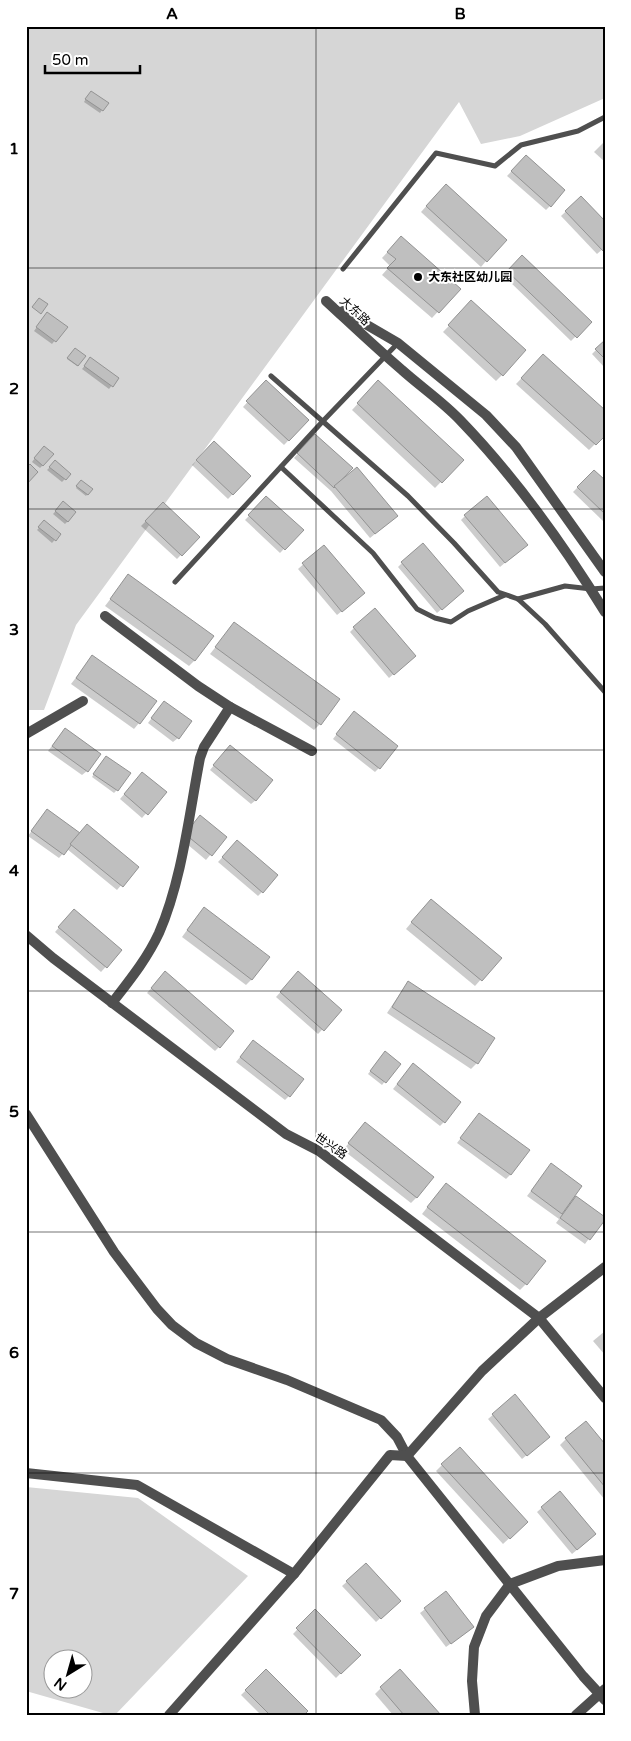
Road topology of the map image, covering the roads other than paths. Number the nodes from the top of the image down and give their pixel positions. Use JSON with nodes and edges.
{"nodes":[{"id":1,"x":605,"y":117,"type":"edge"},
{"id":2,"x":343,"y":269,"type":"dead end"},
{"id":3,"x":398,"y":343,"type":"junction"},
{"id":4,"x":386,"y":356,"type":"junction"},
{"id":5,"x":271,"y":376,"type":"dead end"},
{"id":6,"x":322,"y":421,"type":"junction"},
{"id":7,"x":280,"y":467,"type":"junction"},
{"id":8,"x":605,"y":572,"type":"edge"},
{"id":9,"x":175,"y":582,"type":"dead end"},
{"id":10,"x":605,"y":588,"type":"edge"},
{"id":11,"x":591,"y":589,"type":"junction"},
{"id":12,"x":506,"y":595,"type":"junction"},
{"id":13,"x":518,"y":599,"type":"junction"},
{"id":14,"x":605,"y":612,"type":"edge"},
{"id":15,"x":105,"y":616,"type":"dead end"},
{"id":16,"x":605,"y":692,"type":"edge"},
{"id":17,"x":83,"y":701,"type":"dead end"},
{"id":18,"x":230,"y":706,"type":"junction"},
{"id":19,"x":26,"y":734,"type":"edge"},
{"id":20,"x":312,"y":751,"type":"dead end"},
{"id":21,"x":26,"y":935,"type":"edge"},
{"id":22,"x":112,"y":1004,"type":"junction"},
{"id":23,"x":26,"y":1114,"type":"edge"},
{"id":24,"x":605,"y":1267,"type":"edge"},
{"id":25,"x":539,"y":1318,"type":"junction"},
{"id":26,"x":605,"y":1398,"type":"edge"},
{"id":27,"x":407,"y":1456,"type":"junction"},
{"id":28,"x":26,"y":1472,"type":"edge"},
{"id":29,"x":605,"y":1560,"type":"edge"},
{"id":30,"x":294,"y":1574,"type":"junction"},
{"id":31,"x":510,"y":1584,"type":"junction"},
{"id":32,"x":603,"y":1694,"type":"edge"},
{"id":33,"x":169,"y":1715,"type":"edge"},
{"id":34,"x":475,"y":1715,"type":"edge"},
{"id":35,"x":576,"y":1715,"type":"edge"}],
"edges":[{"from":1,"to":2,"type":"lane"},
{"from":3,"to":4,"type":"lane"},
{"from":3,"to":4,"type":"street","name":"大东路"},
{"from":3,"to":8,"type":"street","name":"大东路"},
{"from":4,"to":6,"type":"lane"},
{"from":4,"to":11,"type":"street","name":"大东路"},
{"from":5,"to":6,"type":"lane"},
{"from":6,"to":7,"type":"lane"},
{"from":6,"to":12,"type":"lane"},
{"from":7,"to":9,"type":"lane"},
{"from":7,"to":12,"type":"lane"},
{"from":10,"to":11,"type":"lane"},
{"from":11,"to":13,"type":"lane"},
{"from":11,"to":14,"type":"street","name":"大东路"},
{"from":12,"to":13,"type":"lane"},
{"from":13,"to":16,"type":"lane"},
{"from":15,"to":18,"type":"street"},
{"from":17,"to":19,"type":"street"},
{"from":18,"to":20,"type":"street"},
{"from":18,"to":22,"type":"street"},
{"from":21,"to":22,"type":"street","name":"世兴路"},
{"from":22,"to":25,"type":"street","name":"世兴路"},
{"from":23,"to":27,"type":"street"},
{"from":24,"to":25,"type":"street"},
{"from":25,"to":26,"type":"street","name":"世兴路"},
{"from":25,"to":27,"type":"street"},
{"from":27,"to":30,"type":"street"},
{"from":27,"to":31,"type":"street"},
{"from":28,"to":30,"type":"street"},
{"from":29,"to":31,"type":"street"},
{"from":30,"to":33,"type":"street"},
{"from":31,"to":32,"type":"street"},
{"from":31,"to":34,"type":"street"},
{"from":32,"to":35,"type":"street"}]}
